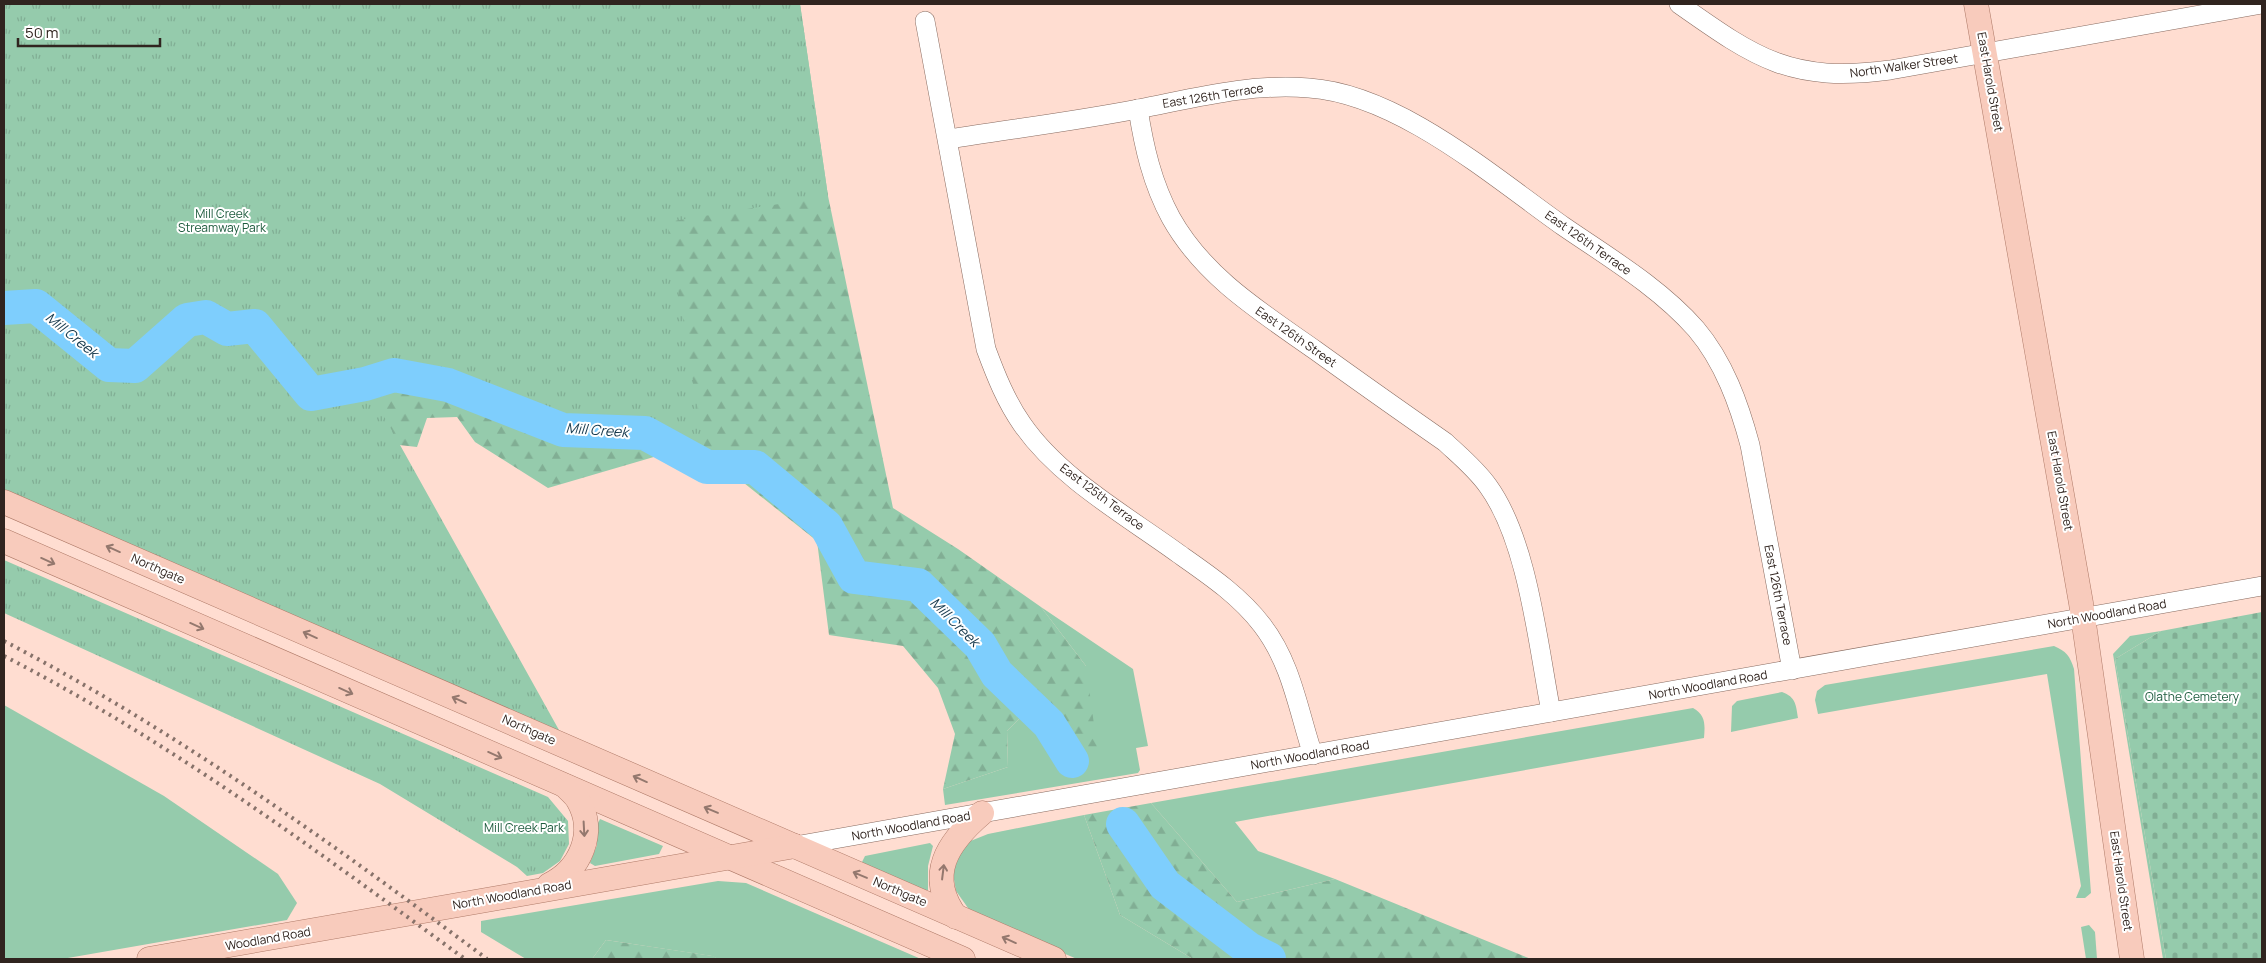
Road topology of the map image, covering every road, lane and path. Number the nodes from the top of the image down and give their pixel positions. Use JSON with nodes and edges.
{"nodes":[{"id":1,"x":1679,"y":4,"type":"edge"},
{"id":2,"x":1976,"y":4,"type":"edge"},
{"id":3,"x":2262,"y":4,"type":"edge"},
{"id":4,"x":925,"y":21,"type":"dead end"},
{"id":5,"x":1984,"y":53,"type":"junction"},
{"id":6,"x":1138,"y":109,"type":"junction"},
{"id":7,"x":949,"y":139,"type":"junction"},
{"id":8,"x":4,"y":502,"type":"edge"},
{"id":9,"x":4,"y":541,"type":"edge"},
{"id":10,"x":2262,"y":586,"type":"edge"},
{"id":11,"x":2084,"y":618,"type":"junction"},
{"id":12,"x":1792,"y":670,"type":"junction"},
{"id":13,"x":1551,"y":712,"type":"junction"},
{"id":14,"x":1313,"y":755,"type":"junction"},
{"id":15,"x":565,"y":786,"type":"junction"},
{"id":16,"x":982,"y":814,"type":"junction"},
{"id":17,"x":795,"y":846,"type":"junction"},
{"id":18,"x":731,"y":858,"type":"junction"},
{"id":19,"x":539,"y":890,"type":"junction"},
{"id":20,"x":956,"y":916,"type":"junction"},
{"id":21,"x":357,"y":924,"type":"joint"},
{"id":22,"x":149,"y":959,"type":"edge"},
{"id":23,"x":963,"y":959,"type":"edge"},
{"id":24,"x":1054,"y":959,"type":"edge"},
{"id":25,"x":2132,"y":959,"type":"edge"}],
"edges":[{"from":1,"to":5,"type":"street","name":"North Walker Street"},
{"from":2,"to":5,"type":"main road","name":"East Harold Street"},
{"from":3,"to":5,"type":"street","name":"North Walker Street"},
{"from":4,"to":7,"type":"street","name":"East 125th Terrace"},
{"from":5,"to":11,"type":"main road","name":"East Harold Street"},
{"from":6,"to":7,"type":"street"},
{"from":6,"to":12,"type":"street","name":"East 126th Terrace"},
{"from":6,"to":13,"type":"street","name":"East 126th Street"},
{"from":7,"to":14,"type":"street","name":"East 125th Terrace"},
{"from":17,"to":8,"type":"main road","name":"Northgate","one_way":true},
{"from":9,"to":15,"type":"main road","one_way":true},
{"from":10,"to":11,"type":"street","name":"North Woodland Road"},
{"from":11,"to":12,"type":"street","name":"North Woodland Road"},
{"from":11,"to":25,"type":"main road","name":"East Harold Street"},
{"from":12,"to":13,"type":"street","name":"North Woodland Road"},
{"from":13,"to":14,"type":"street","name":"North Woodland Road"},
{"from":14,"to":16,"type":"street","name":"North Woodland Road"},
{"from":15,"to":18,"type":"main road"},
{"from":15,"to":19,"type":"main road","one_way":true},
{"from":16,"to":17,"type":"street","name":"North Woodland Road"},
{"from":20,"to":16,"type":"main road","one_way":true},
{"from":17,"to":18,"type":"main road","name":"North Woodland Road"},
{"from":20,"to":17,"type":"main road","name":"Northgate","one_way":true},
{"from":18,"to":19,"type":"main road","name":"North Woodland Road"},
{"from":18,"to":23,"type":"main road"},
{"from":19,"to":21,"type":"main road","name":"North Woodland Road"},
{"from":24,"to":20,"type":"main road","name":"Northgate","one_way":true},
{"from":21,"to":22,"type":"main road","name":"Woodland Road"}]}
